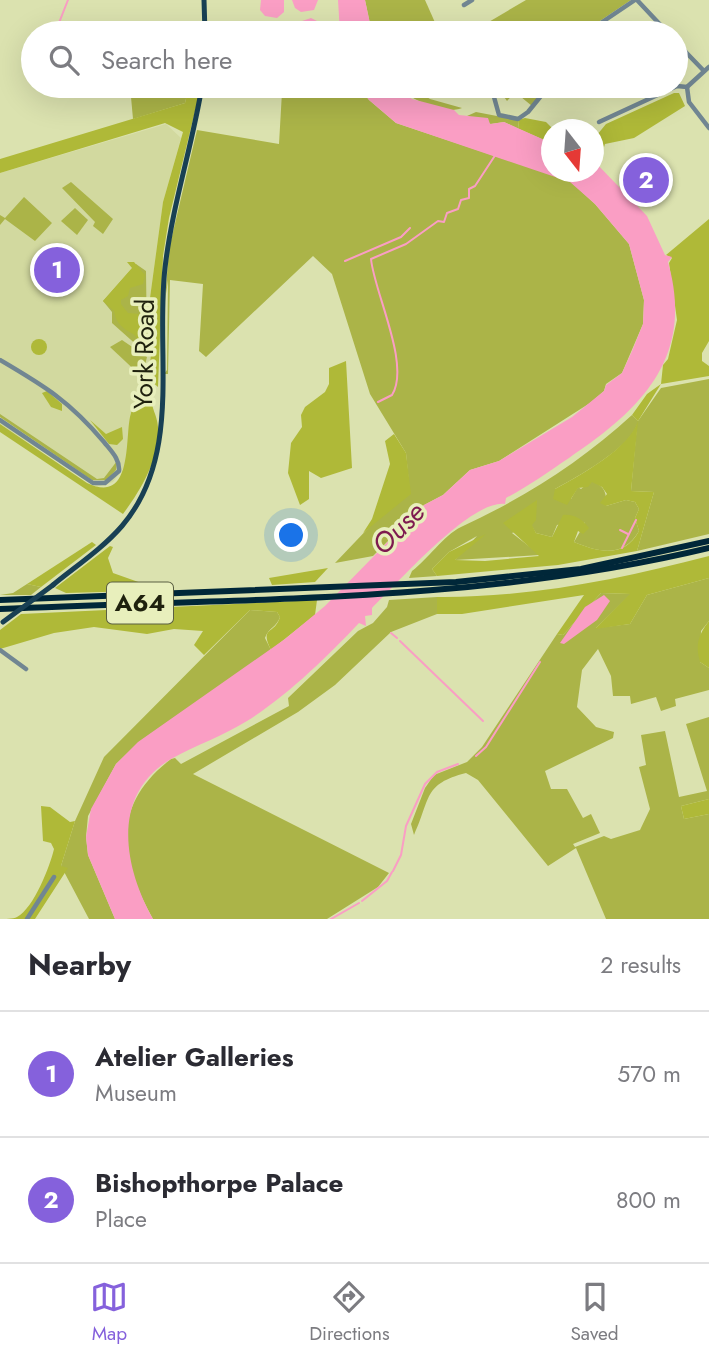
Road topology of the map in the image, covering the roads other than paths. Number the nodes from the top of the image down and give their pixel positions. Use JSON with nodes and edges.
{"nodes":[{"id":1,"x":204,"y":0,"type":"edge"},
{"id":2,"x":472,"y":0,"type":"edge"},
{"id":3,"x":640,"y":1,"type":"edge"},
{"id":4,"x":464,"y":5,"type":"dead end"},
{"id":5,"x":205,"y":21,"type":"edge"},
{"id":6,"x":606,"y":21,"type":"edge"},
{"id":7,"x":658,"y":21,"type":"edge"},
{"id":8,"x":688,"y":53,"type":"edge"},
{"id":9,"x":706,"y":69,"type":"edge"},
{"id":10,"x":688,"y":86,"type":"edge"},
{"id":11,"x":200,"y":98,"type":"edge"},
{"id":12,"x":492,"y":98,"type":"edge"},
{"id":13,"x":539,"y":98,"type":"edge"},
{"id":14,"x":650,"y":98,"type":"edge"},
{"id":15,"x":688,"y":98,"type":"edge"},
{"id":16,"x":603,"y":119,"type":"edge"},
{"id":17,"x":709,"y":128,"type":"edge"},
{"id":18,"x":0,"y":360,"type":"edge"},
{"id":19,"x":0,"y":420,"type":"edge"},
{"id":20,"x":709,"y":541,"type":"edge"},
{"id":21,"x":709,"y":548,"type":"edge"},
{"id":22,"x":456,"y":586,"type":"junction"},
{"id":23,"x":281,"y":593,"type":"junction"},
{"id":24,"x":0,"y":600,"type":"edge"},
{"id":25,"x":0,"y":609,"type":"edge"},
{"id":26,"x":2,"y":623,"type":"edge"},
{"id":27,"x":0,"y":650,"type":"edge"},
{"id":28,"x":26,"y":669,"type":"dead end"},
{"id":29,"x":54,"y":877,"type":"dead end"},
{"id":30,"x":27,"y":919,"type":"edge"}],
"edges":[{"from":1,"to":5,"type":"main road"},
{"from":2,"to":4,"type":"street"},
{"from":3,"to":6,"type":"street"},
{"from":3,"to":7,"type":"street"},
{"from":8,"to":9,"type":"street"},
{"from":9,"to":10,"type":"street"},
{"from":11,"to":26,"type":"main road","name":"York Road","bridge":true},
{"from":12,"to":13,"type":"street"},
{"from":14,"to":16,"type":"street"},
{"from":15,"to":17,"type":"street"},
{"from":18,"to":19,"type":"street"},
{"from":20,"to":22,"type":"highway","number":"A64"},
{"from":21,"to":22,"type":"highway","number":"A64"},
{"from":22,"to":23,"type":"highway","number":"A64"},
{"from":23,"to":24,"type":"highway","number":"A64"},
{"from":23,"to":25,"type":"highway","number":"A64"},
{"from":27,"to":28,"type":"street"},
{"from":29,"to":30,"type":"street"}]}
